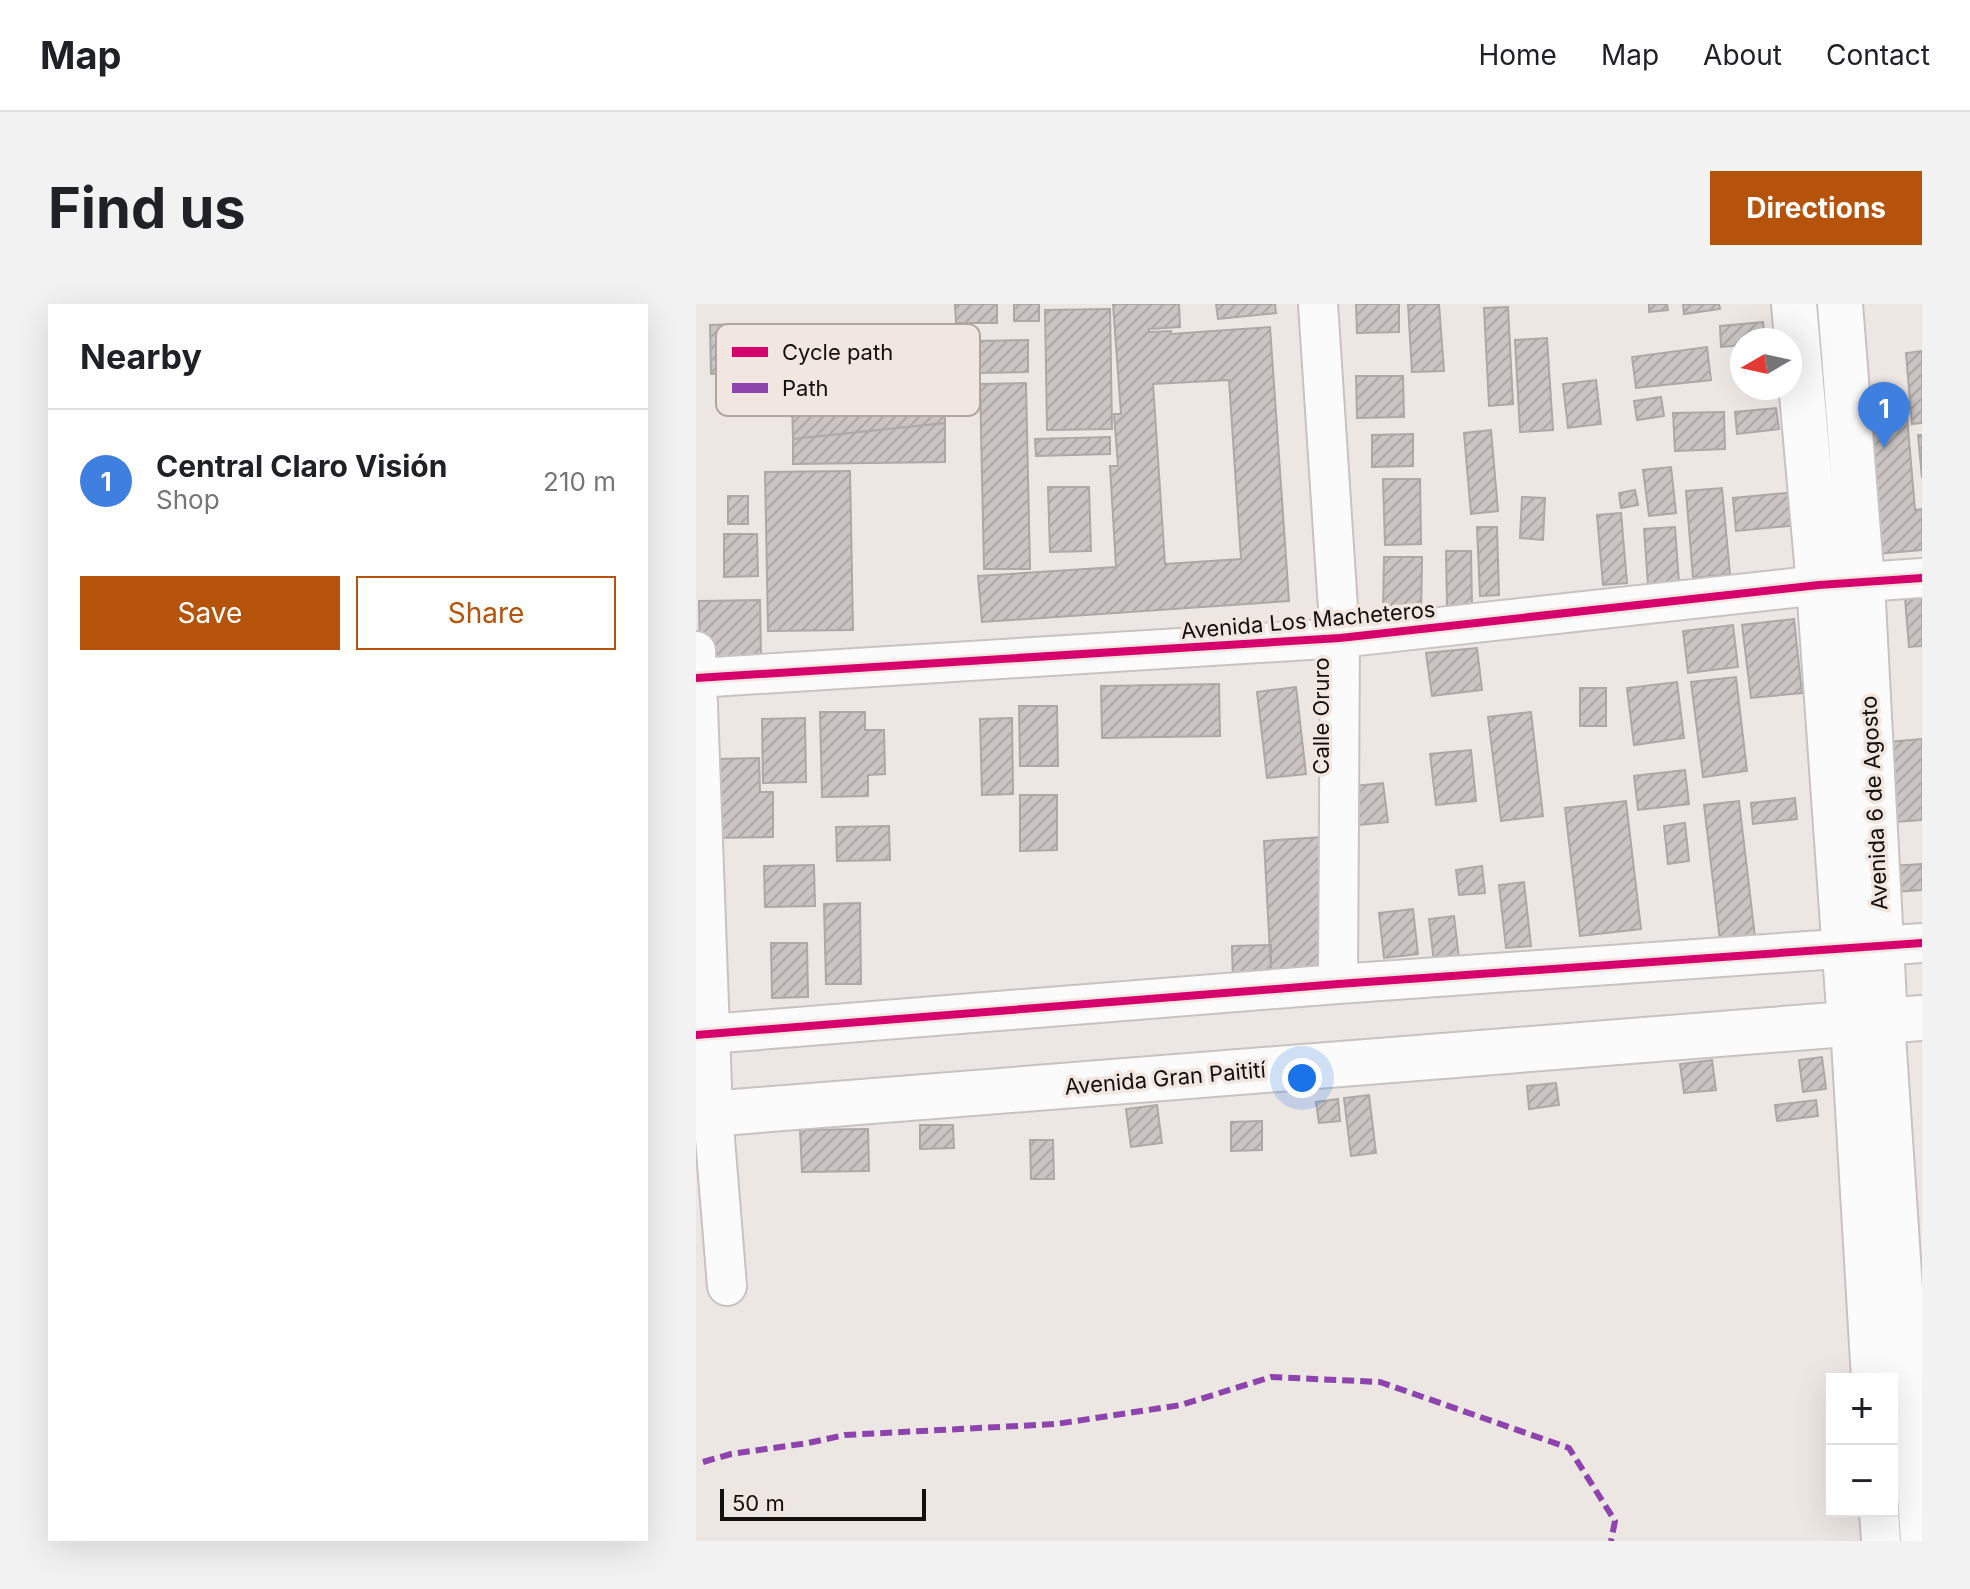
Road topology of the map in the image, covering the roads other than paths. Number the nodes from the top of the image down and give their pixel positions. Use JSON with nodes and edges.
{"nodes":[{"id":1,"x":1318,"y":304,"type":"edge"},
{"id":2,"x":1794,"y":304,"type":"edge"},
{"id":3,"x":1840,"y":304,"type":"edge"},
{"id":4,"x":1922,"y":578,"type":"edge"},
{"id":5,"x":1862,"y":583,"type":"junction"},
{"id":6,"x":1819,"y":585,"type":"junction"},
{"id":7,"x":1340,"y":638,"type":"junction"},
{"id":8,"x":696,"y":669,"type":"edge"},
{"id":9,"x":1882,"y":945,"type":"edge"},
{"id":10,"x":1338,"y":984,"type":"junction"},
{"id":11,"x":1886,"y":1021,"type":"edge"},
{"id":12,"x":703,"y":1034,"type":"edge"},
{"id":13,"x":705,"y":1115,"type":"edge"},
{"id":14,"x":727,"y":1286,"type":"dead end"},
{"id":15,"x":1908,"y":1363,"type":"junction"},
{"id":16,"x":1871,"y":1371,"type":"edge"},
{"id":17,"x":1879,"y":1517,"type":"edge"},
{"id":18,"x":1881,"y":1541,"type":"edge"},
{"id":19,"x":1920,"y":1541,"type":"edge"}],
"edges":[{"from":1,"to":7,"type":"street","name":"Calle Oruro"},
{"from":2,"to":6,"type":"main road","name":"Avenida 6 de Agosto"},
{"from":3,"to":5,"type":"main road","name":"Avenida 6 de Agosto"},
{"from":4,"to":5,"type":"street","name":"Avenida Los Macheteros"},
{"from":5,"to":6,"type":"street","name":"Avenida Los Macheteros"},
{"from":5,"to":9,"type":"main road","name":"Avenida 6 de Agosto"},
{"from":6,"to":7,"type":"street","name":"Avenida Los Macheteros"},
{"from":6,"to":9,"type":"main road","name":"Avenida 6 de Agosto"},
{"from":7,"to":8,"type":"street","name":"Avenida Los Macheteros"},
{"from":7,"to":10,"type":"street","name":"Calle Oruro"},
{"from":8,"to":12,"type":"street"},
{"from":9,"to":10,"type":"street"},
{"from":9,"to":11,"type":"main road","name":"Avenida 6 de Agosto"},
{"from":10,"to":12,"type":"street"},
{"from":11,"to":13,"type":"main road","name":"Avenida Gran Paitití"},
{"from":11,"to":15,"type":"street","name":"Avenida 6 de Agosto"},
{"from":11,"to":16,"type":"street","name":"Avenida 6 de Agosto"},
{"from":12,"to":13,"type":"street"},
{"from":13,"to":14,"type":"street"},
{"from":15,"to":16,"type":"street"},
{"from":15,"to":19,"type":"street","name":"Avenida 6 de Agosto"},
{"from":17,"to":18,"type":"street"}]}
